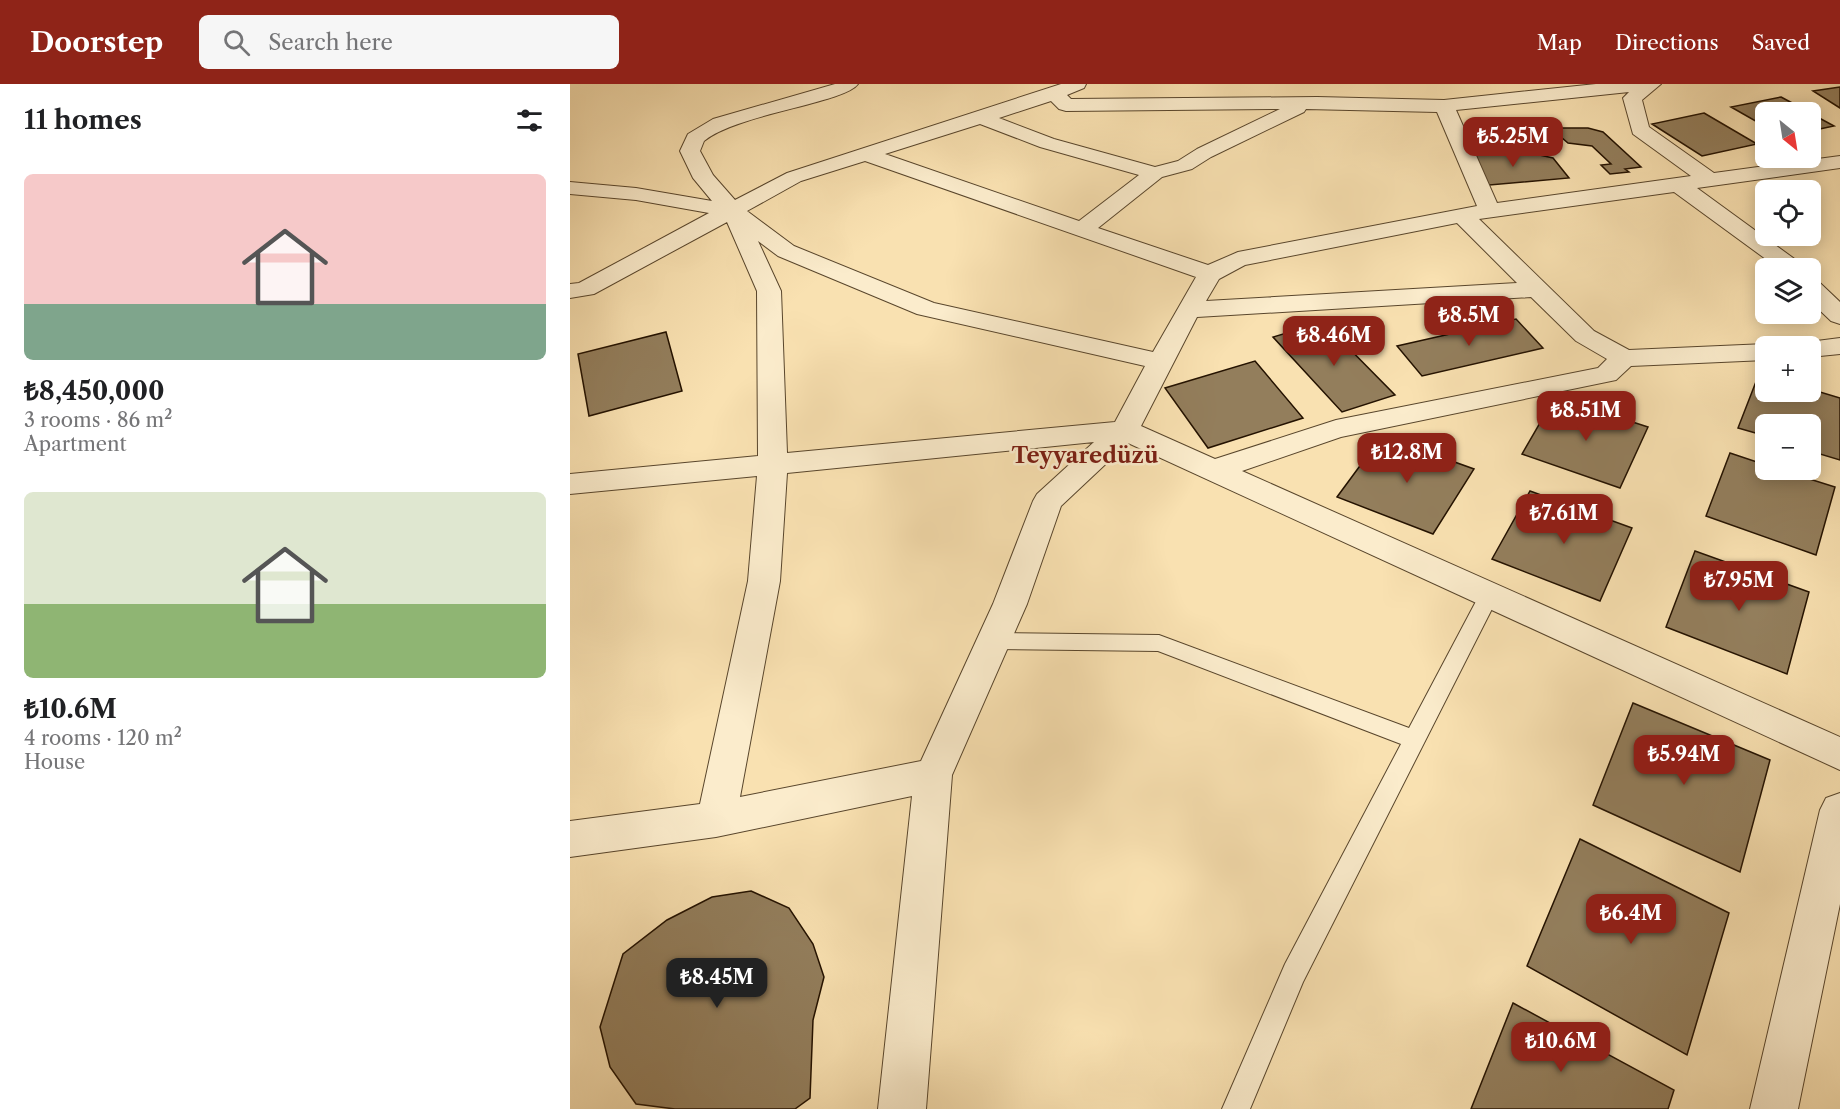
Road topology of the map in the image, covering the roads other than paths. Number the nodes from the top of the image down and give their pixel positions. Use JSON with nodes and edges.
{"nodes":[{"id":1,"x":849,"y":84,"type":"edge"},
{"id":2,"x":1077,"y":84,"type":"edge"},
{"id":3,"x":1650,"y":84,"type":"edge"},
{"id":4,"x":1608,"y":86,"type":"edge"},
{"id":5,"x":1054,"y":94,"type":"junction"},
{"id":6,"x":1632,"y":98,"type":"junction"},
{"id":7,"x":1307,"y":104,"type":"junction"},
{"id":8,"x":1443,"y":106,"type":"junction"},
{"id":9,"x":980,"y":117,"type":"junction"},
{"id":10,"x":864,"y":154,"type":"junction"},
{"id":11,"x":1840,"y":162,"type":"edge"},
{"id":12,"x":1155,"y":173,"type":"junction"},
{"id":13,"x":1710,"y":180,"type":"junction"},
{"id":14,"x":1679,"y":185,"type":"junction"},
{"id":15,"x":570,"y":188,"type":"edge"},
{"id":16,"x":732,"y":211,"type":"junction"},
{"id":17,"x":1490,"y":212,"type":"junction"},
{"id":18,"x":1462,"y":216,"type":"junction"},
{"id":19,"x":1081,"y":230,"type":"junction"},
{"id":20,"x":1781,"y":258,"type":"edge"},
{"id":21,"x":1210,"y":274,"type":"junction"},
{"id":22,"x":1536,"y":289,"type":"junction"},
{"id":23,"x":570,"y":291,"type":"edge"},
{"id":24,"x":1821,"y":298,"type":"edge"},
{"id":25,"x":1188,"y":310,"type":"junction"},
{"id":26,"x":1840,"y":316,"type":"edge"},
{"id":27,"x":1840,"y":346,"type":"edge"},
{"id":28,"x":1821,"y":348,"type":"edge"},
{"id":29,"x":1755,"y":352,"type":"edge"},
{"id":30,"x":1624,"y":358,"type":"junction"},
{"id":31,"x":1161,"y":362,"type":"junction"},
{"id":32,"x":1125,"y":430,"type":"junction"},
{"id":33,"x":773,"y":465,"type":"junction"},
{"id":34,"x":1212,"y":470,"type":"junction"},
{"id":35,"x":570,"y":484,"type":"edge"},
{"id":36,"x":1489,"y":595,"type":"junction"},
{"id":37,"x":994,"y":641,"type":"junction"},
{"id":38,"x":1415,"y":740,"type":"junction"},
{"id":39,"x":1840,"y":754,"type":"edge"},
{"id":40,"x":933,"y":776,"type":"junction"},
{"id":41,"x":1840,"y":810,"type":"edge"},
{"id":42,"x":716,"y":819,"type":"junction"},
{"id":43,"x":570,"y":839,"type":"edge"},
{"id":44,"x":1781,"y":1106,"type":"edge"},
{"id":45,"x":902,"y":1109,"type":"edge"},
{"id":46,"x":1236,"y":1109,"type":"edge"}],
"edges":[{"from":1,"to":16,"type":"street"},
{"from":2,"to":5,"type":"street"},
{"from":3,"to":4,"type":"street"},
{"from":3,"to":6,"type":"street"},
{"from":4,"to":6,"type":"street"},
{"from":4,"to":8,"type":"street"},
{"from":5,"to":7,"type":"street"},
{"from":5,"to":9,"type":"street"},
{"from":6,"to":13,"type":"street"},
{"from":7,"to":8,"type":"street"},
{"from":7,"to":12,"type":"street"},
{"from":8,"to":17,"type":"street"},
{"from":9,"to":10,"type":"street"},
{"from":9,"to":12,"type":"street"},
{"from":10,"to":16,"type":"street"},
{"from":10,"to":19,"type":"street"},
{"from":11,"to":13,"type":"street"},
{"from":12,"to":19,"type":"street"},
{"from":13,"to":14,"type":"street"},
{"from":14,"to":17,"type":"street"},
{"from":14,"to":20,"type":"street"},
{"from":15,"to":16,"type":"street"},
{"from":16,"to":23,"type":"street"},
{"from":16,"to":31,"type":"street"},
{"from":16,"to":33,"type":"street"},
{"from":17,"to":18,"type":"street"},
{"from":18,"to":21,"type":"street"},
{"from":18,"to":22,"type":"street"},
{"from":19,"to":21,"type":"street"},
{"from":21,"to":25,"type":"street"},
{"from":22,"to":25,"type":"street"},
{"from":22,"to":30,"type":"street"},
{"from":24,"to":26,"type":"street"},
{"from":25,"to":31,"type":"street"},
{"from":27,"to":28,"type":"street"},
{"from":29,"to":30,"type":"street"},
{"from":30,"to":34,"type":"street"},
{"from":31,"to":32,"type":"street"},
{"from":32,"to":33,"type":"street"},
{"from":32,"to":34,"type":"street"},
{"from":32,"to":37,"type":"street"},
{"from":33,"to":35,"type":"street"},
{"from":33,"to":42,"type":"street"},
{"from":34,"to":36,"type":"street"},
{"from":36,"to":38,"type":"lane"},
{"from":36,"to":39,"type":"street"},
{"from":37,"to":38,"type":"lane"},
{"from":37,"to":40,"type":"street"},
{"from":38,"to":46,"type":"lane"},
{"from":40,"to":42,"type":"street"},
{"from":40,"to":45,"type":"street"},
{"from":41,"to":44,"type":"street"},
{"from":42,"to":43,"type":"street"}]}
